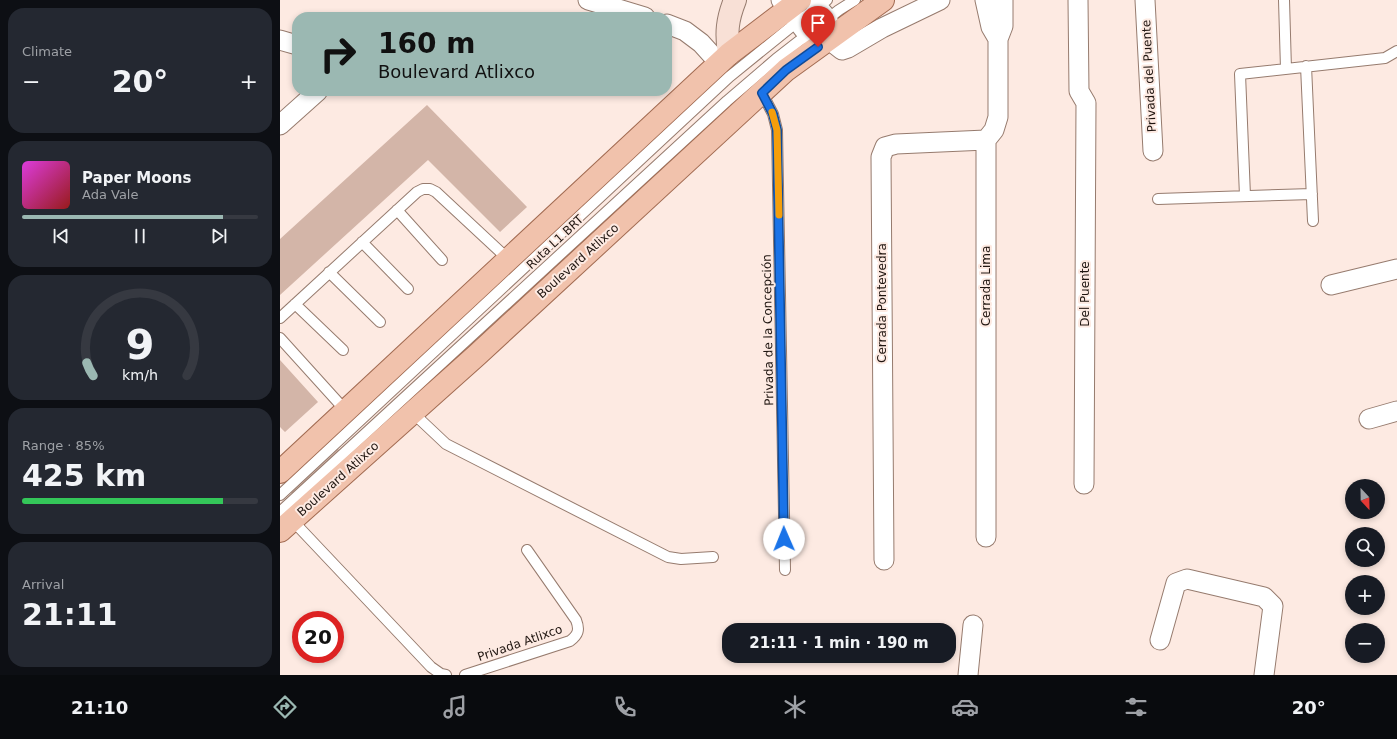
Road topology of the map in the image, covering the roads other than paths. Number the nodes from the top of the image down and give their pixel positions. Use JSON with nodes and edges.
{"nodes":[{"id":1,"x":588,"y":0,"type":"edge"},
{"id":2,"x":735,"y":0,"type":"edge"},
{"id":3,"x":855,"y":0,"type":"edge"},
{"id":4,"x":883,"y":0,"type":"edge"},
{"id":5,"x":940,"y":0,"type":"edge"},
{"id":6,"x":986,"y":0,"type":"edge"},
{"id":7,"x":1003,"y":0,"type":"edge"},
{"id":8,"x":1078,"y":0,"type":"edge"},
{"id":9,"x":1091,"y":0,"type":"edge"},
{"id":10,"x":1145,"y":0,"type":"edge"},
{"id":11,"x":1284,"y":0,"type":"edge"},
{"id":12,"x":628,"y":12,"type":"edge"},
{"id":13,"x":809,"y":13,"type":"edge"},
{"id":14,"x":672,"y":26,"type":"edge"},
{"id":15,"x":998,"y":39,"type":"junction"},
{"id":16,"x":280,"y":40,"type":"edge"},
{"id":17,"x":292,"y":44,"type":"edge"},
{"id":18,"x":1397,"y":51,"type":"edge"},
{"id":19,"x":725,"y":59,"type":"junction"},
{"id":20,"x":1306,"y":66,"type":"junction"},
{"id":21,"x":1286,"y":69,"type":"junction"},
{"id":22,"x":762,"y":93,"type":"junction"},
{"id":23,"x":312,"y":96,"type":"edge"},
{"id":24,"x":1086,"y":103,"type":"junction"},
{"id":25,"x":280,"y":125,"type":"edge"},
{"id":26,"x":986,"y":140,"type":"junction"},
{"id":27,"x":1153,"y":151,"type":"dead end"},
{"id":28,"x":1312,"y":194,"type":"junction"},
{"id":29,"x":1245,"y":196,"type":"junction"},
{"id":30,"x":1158,"y":199,"type":"dead end"},
{"id":31,"x":397,"y":210,"type":"junction"},
{"id":32,"x":1313,"y":221,"type":"dead end"},
{"id":33,"x":362,"y":242,"type":"junction"},
{"id":34,"x":508,"y":259,"type":"junction"},
{"id":35,"x":442,"y":260,"type":"dead end"},
{"id":36,"x":1397,"y":269,"type":"edge"},
{"id":37,"x":329,"y":272,"type":"junction"},
{"id":38,"x":1331,"y":285,"type":"dead end"},
{"id":39,"x":408,"y":289,"type":"dead end"},
{"id":40,"x":295,"y":304,"type":"junction"},
{"id":41,"x":280,"y":318,"type":"edge"},
{"id":42,"x":380,"y":322,"type":"dead end"},
{"id":43,"x":280,"y":338,"type":"edge"},
{"id":44,"x":343,"y":350,"type":"dead end"},
{"id":45,"x":346,"y":411,"type":"junction"},
{"id":46,"x":1397,"y":411,"type":"edge"},
{"id":47,"x":412,"y":412,"type":"junction"},
{"id":48,"x":1369,"y":419,"type":"dead end"},
{"id":49,"x":280,"y":472,"type":"edge"},
{"id":50,"x":1084,"y":484,"type":"dead end"},
{"id":51,"x":280,"y":495,"type":"edge"},
{"id":52,"x":284,"y":521,"type":"edge"},
{"id":53,"x":986,"y":537,"type":"dead end"},
{"id":54,"x":527,"y":550,"type":"dead end"},
{"id":55,"x":713,"y":557,"type":"dead end"},
{"id":56,"x":884,"y":560,"type":"dead end"},
{"id":57,"x":785,"y":570,"type":"dead end"},
{"id":58,"x":973,"y":625,"type":"dead end"},
{"id":59,"x":1160,"y":640,"type":"dead end"},
{"id":60,"x":446,"y":675,"type":"edge"},
{"id":61,"x":465,"y":675,"type":"edge"},
{"id":62,"x":968,"y":675,"type":"edge"},
{"id":63,"x":1264,"y":675,"type":"edge"}],
"edges":[{"from":1,"to":12,"type":"street"},
{"from":2,"to":19,"type":"main road"},
{"from":3,"to":13,"type":"lane","name":"Ruta L1 BRT"},
{"from":4,"to":13,"type":"main road","name":"Boulevard Atlixco"},
{"from":5,"to":13,"type":"street"},
{"from":6,"to":15,"type":"street"},
{"from":7,"to":15,"type":"street"},
{"from":8,"to":24,"type":"street","name":"Del Puente"},
{"from":9,"to":24,"type":"street","name":"Del Puente"},
{"from":10,"to":27,"type":"street","name":"Privada del Puente"},
{"from":11,"to":21,"type":"lane"},
{"from":13,"to":19,"type":"main road","name":"Boulevard Atlixco"},
{"from":13,"to":22,"type":"main road","name":"Boulevard Atlixco"},
{"from":13,"to":51,"type":"lane","name":"Ruta L1 BRT"},
{"from":13,"to":52,"type":"lane","name":"Ruta L1 BRT"},
{"from":14,"to":19,"type":"street"},
{"from":15,"to":26,"type":"street"},
{"from":16,"to":17,"type":"street"},
{"from":18,"to":20,"type":"lane"},
{"from":19,"to":34,"type":"main road","name":"Boulevard Atlixco"},
{"from":20,"to":21,"type":"lane"},
{"from":20,"to":28,"type":"lane"},
{"from":21,"to":29,"type":"lane"},
{"from":22,"to":47,"type":"main road","name":"Boulevard Atlixco"},
{"from":22,"to":57,"type":"lane","name":"Privada de la Concepción"},
{"from":23,"to":25,"type":"street"},
{"from":24,"to":50,"type":"street","name":"Del Puente"},
{"from":26,"to":53,"type":"street","name":"Cerrada Lima"},
{"from":26,"to":56,"type":"street","name":"Cerrada Pontevedra"},
{"from":28,"to":29,"type":"lane"},
{"from":28,"to":32,"type":"lane"},
{"from":29,"to":30,"type":"lane"},
{"from":31,"to":33,"type":"lane"},
{"from":31,"to":34,"type":"lane"},
{"from":31,"to":35,"type":"lane"},
{"from":33,"to":37,"type":"lane"},
{"from":33,"to":39,"type":"lane"},
{"from":34,"to":45,"type":"main road","name":"Boulevard Atlixco"},
{"from":36,"to":38,"type":"street"},
{"from":37,"to":40,"type":"lane"},
{"from":37,"to":42,"type":"lane"},
{"from":40,"to":41,"type":"lane"},
{"from":40,"to":44,"type":"lane"},
{"from":43,"to":45,"type":"lane"},
{"from":45,"to":49,"type":"main road","name":"Boulevard Atlixco"},
{"from":46,"to":48,"type":"street"},
{"from":47,"to":52,"type":"main road","name":"Boulevard Atlixco"},
{"from":47,"to":55,"type":"lane"},
{"from":52,"to":60,"type":"lane"},
{"from":54,"to":61,"type":"lane","name":"Privada Atlixco"},
{"from":58,"to":62,"type":"street"},
{"from":59,"to":63,"type":"street"}]}
